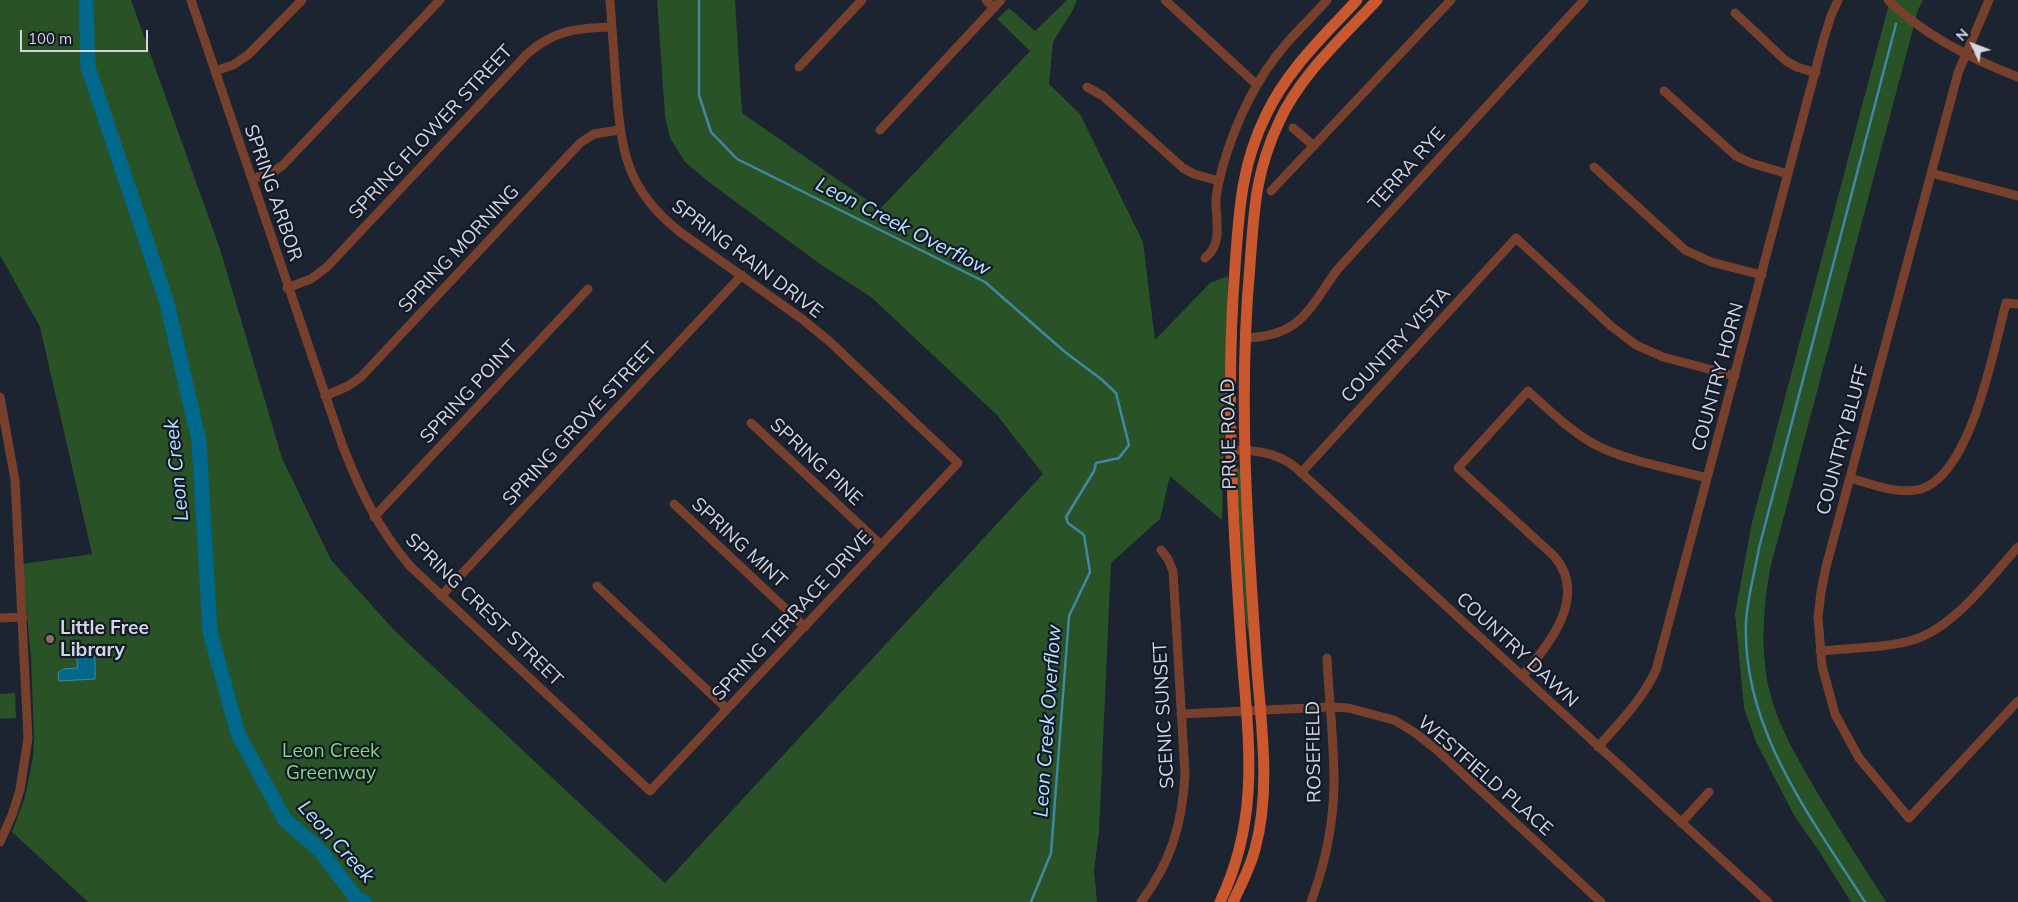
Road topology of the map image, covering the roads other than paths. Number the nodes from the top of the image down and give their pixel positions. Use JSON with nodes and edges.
{"nodes":[{"id":1,"x":191,"y":0,"type":"edge"},
{"id":2,"x":302,"y":0,"type":"edge"},
{"id":3,"x":440,"y":0,"type":"edge"},
{"id":4,"x":610,"y":0,"type":"edge"},
{"id":5,"x":862,"y":0,"type":"edge"},
{"id":6,"x":986,"y":0,"type":"edge"},
{"id":7,"x":1002,"y":0,"type":"edge"},
{"id":8,"x":1165,"y":0,"type":"edge"},
{"id":9,"x":1327,"y":0,"type":"edge"},
{"id":10,"x":1357,"y":0,"type":"edge"},
{"id":11,"x":1377,"y":0,"type":"edge"},
{"id":12,"x":1452,"y":0,"type":"edge"},
{"id":13,"x":1584,"y":0,"type":"edge"},
{"id":14,"x":1838,"y":0,"type":"edge"},
{"id":15,"x":1888,"y":0,"type":"edge"},
{"id":16,"x":1989,"y":0,"type":"edge"},
{"id":17,"x":994,"y":8,"type":"junction"},
{"id":18,"x":1735,"y":13,"type":"dead end"},
{"id":19,"x":612,"y":27,"type":"junction"},
{"id":20,"x":1966,"y":54,"type":"junction"},
{"id":21,"x":1297,"y":66,"type":"junction"},
{"id":22,"x":799,"y":67,"type":"dead end"},
{"id":23,"x":214,"y":71,"type":"junction"},
{"id":24,"x":1816,"y":73,"type":"junction"},
{"id":25,"x":1309,"y":75,"type":"junction"},
{"id":26,"x":2018,"y":77,"type":"edge"},
{"id":27,"x":1257,"y":85,"type":"junction"},
{"id":28,"x":1087,"y":87,"type":"dead end"},
{"id":29,"x":1664,"y":91,"type":"dead end"},
{"id":30,"x":1293,"y":128,"type":"dead end"},
{"id":31,"x":619,"y":130,"type":"junction"},
{"id":32,"x":880,"y":130,"type":"dead end"},
{"id":33,"x":1314,"y":146,"type":"junction"},
{"id":34,"x":1594,"y":167,"type":"dead end"},
{"id":35,"x":1931,"y":173,"type":"junction"},
{"id":36,"x":1788,"y":174,"type":"junction"},
{"id":37,"x":252,"y":179,"type":"junction"},
{"id":38,"x":1219,"y":182,"type":"junction"},
{"id":39,"x":1271,"y":191,"type":"dead end"},
{"id":40,"x":2018,"y":196,"type":"edge"},
{"id":41,"x":1204,"y":258,"type":"dead end"},
{"id":42,"x":742,"y":275,"type":"junction"},
{"id":43,"x":1762,"y":275,"type":"junction"},
{"id":44,"x":287,"y":288,"type":"junction"},
{"id":45,"x":588,"y":289,"type":"dead end"},
{"id":46,"x":2018,"y":304,"type":"edge"},
{"id":47,"x":1245,"y":338,"type":"junction"},
{"id":48,"x":1735,"y":376,"type":"junction"},
{"id":49,"x":325,"y":396,"type":"junction"},
{"id":50,"x":0,"y":397,"type":"edge"},
{"id":51,"x":751,"y":423,"type":"dead end"},
{"id":52,"x":1230,"y":450,"type":"junction"},
{"id":53,"x":1244,"y":450,"type":"junction"},
{"id":54,"x":958,"y":463,"type":"joint"},
{"id":55,"x":1301,"y":473,"type":"junction"},
{"id":56,"x":1707,"y":478,"type":"junction"},
{"id":57,"x":1850,"y":478,"type":"junction"},
{"id":58,"x":674,"y":504,"type":"dead end"},
{"id":59,"x":374,"y":517,"type":"junction"},
{"id":60,"x":881,"y":545,"type":"junction"},
{"id":61,"x":2018,"y":547,"type":"edge"},
{"id":62,"x":1162,"y":550,"type":"dead end"},
{"id":63,"x":597,"y":586,"type":"dead end"},
{"id":64,"x":441,"y":596,"type":"junction"},
{"id":65,"x":23,"y":617,"type":"junction"},
{"id":66,"x":0,"y":618,"type":"edge"},
{"id":67,"x":805,"y":627,"type":"junction"},
{"id":68,"x":1820,"y":651,"type":"junction"},
{"id":69,"x":1327,"y":658,"type":"dead end"},
{"id":70,"x":1522,"y":676,"type":"junction"},
{"id":71,"x":2018,"y":701,"type":"edge"},
{"id":72,"x":1330,"y":707,"type":"junction"},
{"id":73,"x":727,"y":709,"type":"junction"},
{"id":74,"x":1260,"y":711,"type":"junction"},
{"id":75,"x":1246,"y":712,"type":"junction"},
{"id":76,"x":1181,"y":714,"type":"junction"},
{"id":77,"x":1598,"y":747,"type":"junction"},
{"id":78,"x":650,"y":792,"type":"joint"},
{"id":79,"x":1710,"y":792,"type":"dead end"},
{"id":80,"x":1681,"y":823,"type":"junction"},
{"id":81,"x":0,"y":842,"type":"edge"},
{"id":82,"x":1140,"y":902,"type":"edge"},
{"id":83,"x":1220,"y":902,"type":"edge"},
{"id":84,"x":1233,"y":902,"type":"edge"},
{"id":85,"x":1311,"y":902,"type":"edge"},
{"id":86,"x":1601,"y":902,"type":"edge"},
{"id":87,"x":1768,"y":902,"type":"edge"}],
"edges":[{"from":1,"to":23,"type":"street","name":"SPRING ARBOR"},
{"from":2,"to":23,"type":"street"},
{"from":3,"to":37,"type":"street"},
{"from":4,"to":19,"type":"street","name":"SPRING RAIN DRIVE"},
{"from":5,"to":22,"type":"street"},
{"from":6,"to":17,"type":"street"},
{"from":7,"to":17,"type":"street"},
{"from":8,"to":27,"type":"street"},
{"from":9,"to":27,"type":"street"},
{"from":10,"to":21,"type":"main road","name":"PRUE ROAD"},
{"from":11,"to":25,"type":"main road","name":"PRUE ROAD"},
{"from":12,"to":33,"type":"street"},
{"from":13,"to":47,"type":"street","name":"TERRA RYE"},
{"from":14,"to":24,"type":"street","name":"COUNTRY HORN"},
{"from":15,"to":20,"type":"street"},
{"from":16,"to":20,"type":"street","name":"COUNTRY BLUFF"},
{"from":17,"to":32,"type":"street"},
{"from":18,"to":24,"type":"street"},
{"from":19,"to":31,"type":"street","name":"SPRING RAIN DRIVE"},
{"from":19,"to":44,"type":"street","name":"SPRING FLOWER STREET"},
{"from":20,"to":26,"type":"street"},
{"from":20,"to":35,"type":"street","name":"COUNTRY BLUFF"},
{"from":21,"to":25,"type":"main road"},
{"from":21,"to":52,"type":"main road","name":"PRUE ROAD"},
{"from":23,"to":37,"type":"street","name":"SPRING ARBOR"},
{"from":24,"to":36,"type":"street","name":"COUNTRY HORN"},
{"from":25,"to":47,"type":"main road","name":"PRUE ROAD"},
{"from":27,"to":38,"type":"street"},
{"from":28,"to":38,"type":"street"},
{"from":29,"to":36,"type":"street"},
{"from":30,"to":33,"type":"street"},
{"from":31,"to":42,"type":"street","name":"SPRING RAIN DRIVE"},
{"from":31,"to":49,"type":"street","name":"SPRING MORNING"},
{"from":33,"to":39,"type":"street"},
{"from":34,"to":43,"type":"street"},
{"from":35,"to":40,"type":"street"},
{"from":35,"to":57,"type":"street","name":"COUNTRY BLUFF"},
{"from":36,"to":43,"type":"street","name":"COUNTRY HORN"},
{"from":37,"to":44,"type":"street","name":"SPRING ARBOR"},
{"from":38,"to":41,"type":"street"},
{"from":42,"to":54,"type":"street","name":"SPRING RAIN DRIVE"},
{"from":42,"to":64,"type":"street","name":"SPRING GROVE STREET"},
{"from":43,"to":48,"type":"street","name":"COUNTRY HORN"},
{"from":44,"to":49,"type":"street","name":"SPRING ARBOR"},
{"from":45,"to":59,"type":"street","name":"SPRING POINT"},
{"from":46,"to":57,"type":"street"},
{"from":47,"to":53,"type":"main road","name":"PRUE ROAD"},
{"from":48,"to":55,"type":"street","name":"COUNTRY VISTA"},
{"from":48,"to":56,"type":"street","name":"COUNTRY HORN"},
{"from":49,"to":59,"type":"street","name":"SPRING CREST STREET"},
{"from":50,"to":65,"type":"street"},
{"from":51,"to":60,"type":"street","name":"SPRING PINE"},
{"from":52,"to":53,"type":"street","name":"COUNTRY DAWN"},
{"from":52,"to":75,"type":"main road","name":"PRUE ROAD"},
{"from":53,"to":55,"type":"street","name":"COUNTRY DAWN"},
{"from":53,"to":74,"type":"main road","name":"PRUE ROAD"},
{"from":54,"to":60,"type":"street","name":"SPRING TERRACE DRIVE"},
{"from":55,"to":70,"type":"street","name":"COUNTRY DAWN"},
{"from":56,"to":70,"type":"street"},
{"from":56,"to":77,"type":"street","name":"COUNTRY HORN"},
{"from":57,"to":68,"type":"street","name":"COUNTRY BLUFF"},
{"from":58,"to":67,"type":"street","name":"SPRING MINT"},
{"from":59,"to":64,"type":"street","name":"SPRING CREST STREET"},
{"from":60,"to":67,"type":"street","name":"SPRING TERRACE DRIVE"},
{"from":61,"to":68,"type":"street"},
{"from":62,"to":76,"type":"street","name":"SCENIC SUNSET"},
{"from":63,"to":73,"type":"street"},
{"from":64,"to":78,"type":"street","name":"SPRING CREST STREET"},
{"from":65,"to":66,"type":"street"},
{"from":65,"to":81,"type":"street"},
{"from":67,"to":73,"type":"street","name":"SPRING TERRACE DRIVE"},
{"from":68,"to":71,"type":"street","name":"COUNTRY BLUFF"},
{"from":69,"to":72,"type":"street","name":"ROSEFIELD"},
{"from":70,"to":77,"type":"street","name":"COUNTRY DAWN"},
{"from":72,"to":74,"type":"street","name":"WESTFIELD PLACE"},
{"from":72,"to":85,"type":"street","name":"ROSEFIELD"},
{"from":72,"to":86,"type":"street","name":"WESTFIELD PLACE"},
{"from":73,"to":78,"type":"street","name":"SPRING TERRACE DRIVE"},
{"from":74,"to":75,"type":"street","name":"WESTFIELD PLACE"},
{"from":74,"to":84,"type":"main road","name":"PRUE ROAD"},
{"from":75,"to":76,"type":"street","name":"WESTFIELD PLACE"},
{"from":75,"to":83,"type":"main road","name":"PRUE ROAD"},
{"from":76,"to":82,"type":"street","name":"SCENIC SUNSET"},
{"from":77,"to":80,"type":"street","name":"COUNTRY DAWN"},
{"from":79,"to":80,"type":"street"},
{"from":80,"to":87,"type":"street","name":"COUNTRY DAWN"}]}
